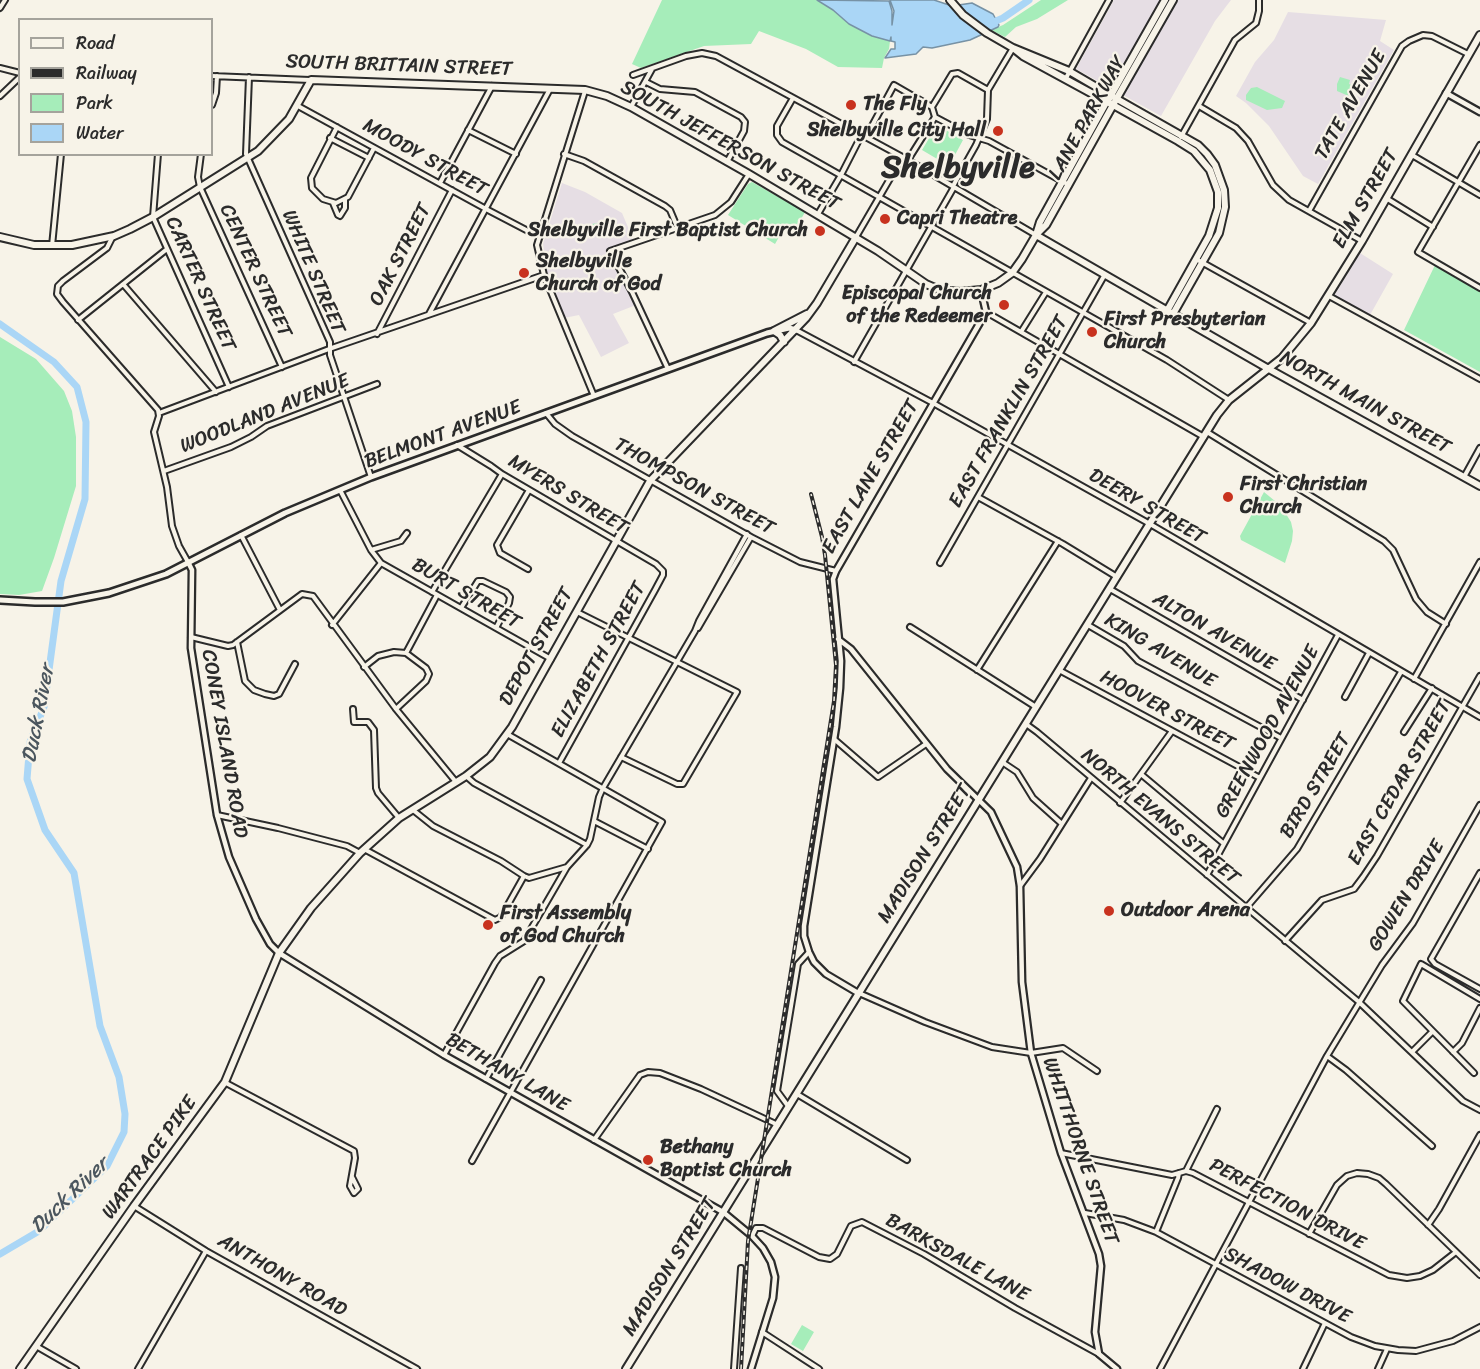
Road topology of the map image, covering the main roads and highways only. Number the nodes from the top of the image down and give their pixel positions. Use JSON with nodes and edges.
{"nodes":[{"id":1,"x":950,"y":0,"type":"edge"},
{"id":2,"x":1165,"y":0,"type":"edge"},
{"id":3,"x":1173,"y":0,"type":"edge"},
{"id":4,"x":1480,"y":35,"type":"edge"},
{"id":5,"x":585,"y":90,"type":"joint"},
{"id":6,"x":1112,"y":100,"type":"junction"},
{"id":7,"x":1036,"y":235,"type":"junction"},
{"id":8,"x":0,"y":237,"type":"edge"},
{"id":9,"x":856,"y":237,"type":"junction"},
{"id":10,"x":1170,"y":312,"type":"junction"},
{"id":11,"x":809,"y":313,"type":"junction"},
{"id":12,"x":796,"y":330,"type":"junction"},
{"id":13,"x":774,"y":331,"type":"junction"},
{"id":14,"x":784,"y":342,"type":"junction"},
{"id":15,"x":1267,"y":368,"type":"junction"},
{"id":16,"x":1480,"y":486,"type":"edge"},
{"id":17,"x":2,"y":600,"type":"edge"},
{"id":18,"x":279,"y":953,"type":"joint"},
{"id":19,"x":20,"y":1369,"type":"edge"},
{"id":20,"x":626,"y":1369,"type":"edge"}],
"edges":[{"from":1,"to":6,"type":"main road"},
{"from":2,"to":6,"type":"main road","name":"LANE PARKWAY"},
{"from":3,"to":6,"type":"main road","name":"LANE PARKWAY"},
{"from":4,"to":15,"type":"main road","name":"ELM STREET"},
{"from":5,"to":8,"type":"main road","name":"SOUTH BRITTAIN STREET"},
{"from":5,"to":9,"type":"main road","name":"SOUTH JEFFERSON STREET"},
{"from":6,"to":7,"type":"main road","name":"LANE PARKWAY"},
{"from":6,"to":10,"type":"main road"},
{"from":7,"to":9,"type":"main road","name":"SOUTH JEFFERSON STREET"},
{"from":7,"to":10,"type":"main road","name":"NORTH MAIN STREET"},
{"from":9,"to":11,"type":"main road","name":"DEPOT STREET"},
{"from":10,"to":15,"type":"main road","name":"NORTH MAIN STREET"},
{"from":11,"to":12,"type":"main road","name":"DEPOT STREET"},
{"from":11,"to":13,"type":"main road"},
{"from":12,"to":13,"type":"main road","name":"BELMONT AVENUE"},
{"from":12,"to":14,"type":"main road","name":"DEPOT STREET"},
{"from":13,"to":14,"type":"main road"},
{"from":13,"to":17,"type":"main road","name":"BELMONT AVENUE"},
{"from":14,"to":18,"type":"main road","name":"DEPOT STREET"},
{"from":15,"to":16,"type":"main road","name":"NORTH MAIN STREET"},
{"from":15,"to":20,"type":"main road","name":"MADISON STREET"},
{"from":18,"to":19,"type":"main road","name":"WARTRACE PIKE"}]}
